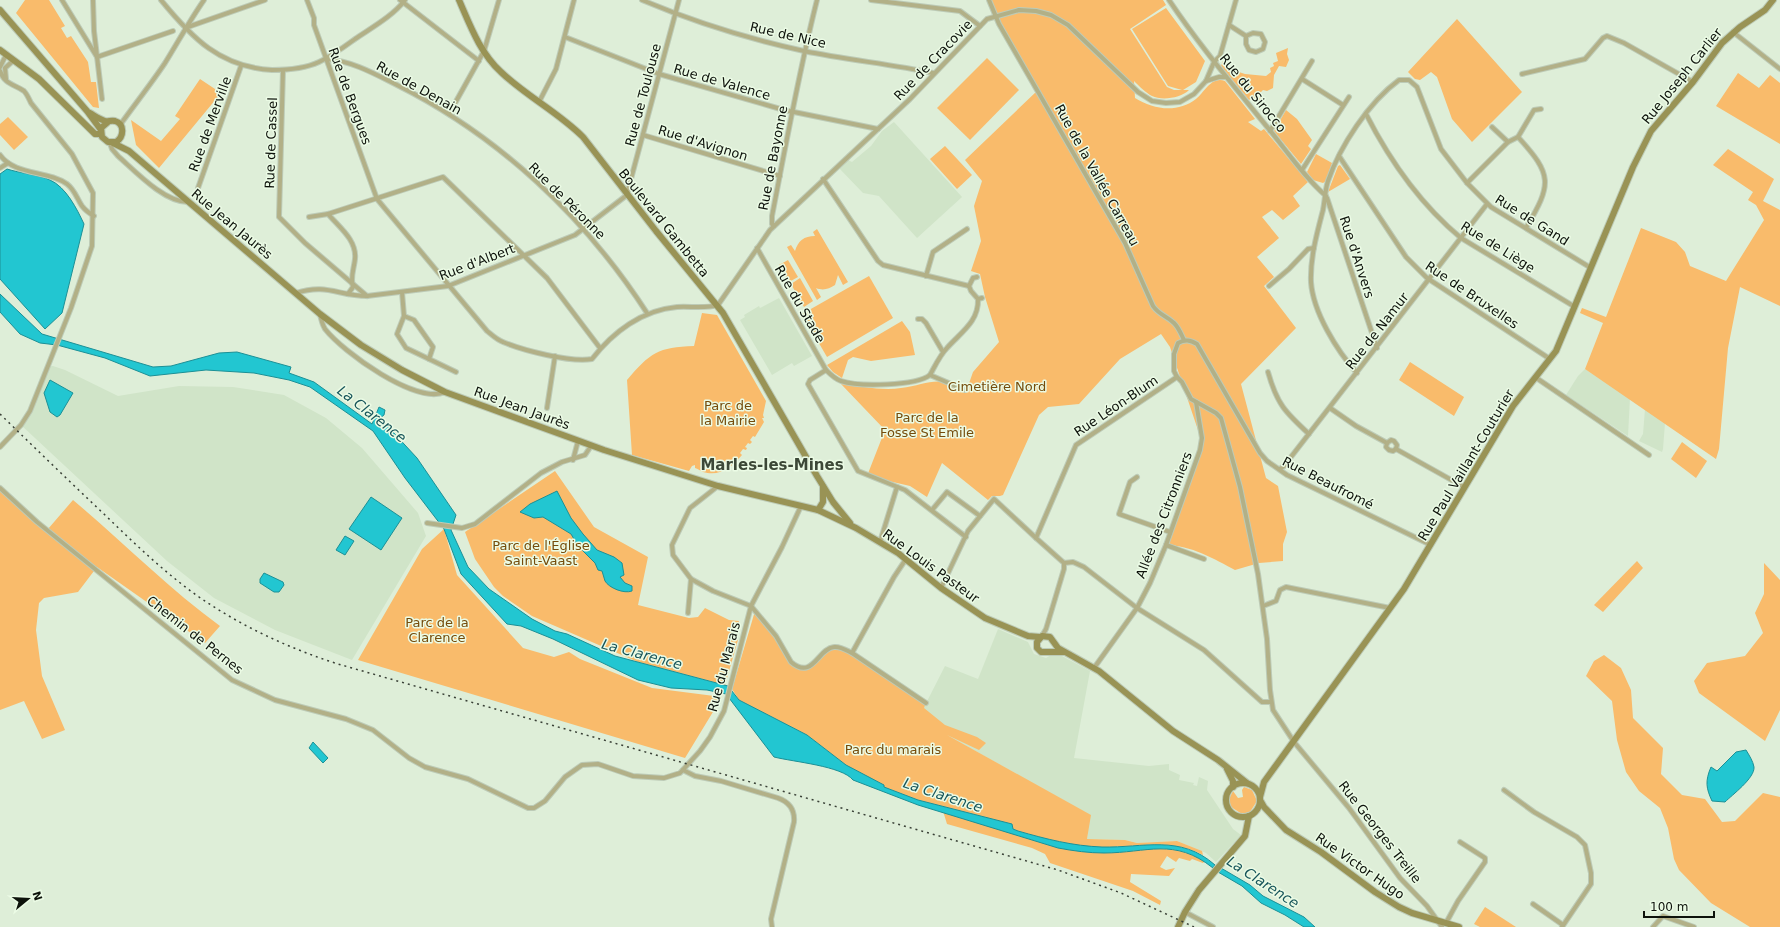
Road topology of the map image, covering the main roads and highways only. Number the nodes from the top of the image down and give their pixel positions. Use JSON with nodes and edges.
{"nodes":[{"id":1,"x":459,"y":0,"type":"edge"},
{"id":2,"x":1773,"y":0,"type":"edge"},
{"id":3,"x":0,"y":10,"type":"edge"},
{"id":4,"x":0,"y":50,"type":"edge"},
{"id":5,"x":87,"y":111,"type":"junction"},
{"id":6,"x":108,"y":122,"type":"junction"},
{"id":7,"x":101,"y":132,"type":"junction"},
{"id":8,"x":122,"y":135,"type":"junction"},
{"id":9,"x":1646,"y":138,"type":"joint"},
{"id":10,"x":112,"y":143,"type":"junction"},
{"id":11,"x":129,"y":152,"type":"junction"},
{"id":12,"x":591,"y":446,"type":"joint"},
{"id":13,"x":823,"y":486,"type":"junction"},
{"id":14,"x":833,"y":502,"type":"junction"},
{"id":15,"x":818,"y":510,"type":"junction"},
{"id":16,"x":827,"y":514,"type":"junction"},
{"id":17,"x":856,"y":528,"type":"junction"},
{"id":18,"x":1028,"y":636,"type":"junction"},
{"id":19,"x":1041,"y":637,"type":"junction"},
{"id":20,"x":1053,"y":641,"type":"junction"},
{"id":21,"x":1036,"y":644,"type":"junction"},
{"id":22,"x":1050,"y":652,"type":"junction"},
{"id":23,"x":1064,"y":652,"type":"junction"},
{"id":24,"x":1227,"y":767,"type":"junction"},
{"id":25,"x":1264,"y":782,"type":"junction"},
{"id":26,"x":1249,"y":784,"type":"junction"},
{"id":27,"x":1233,"y":787,"type":"junction"},
{"id":28,"x":1260,"y":798,"type":"junction"},
{"id":29,"x":1255,"y":812,"type":"junction"},
{"id":30,"x":1271,"y":814,"type":"junction"},
{"id":31,"x":1238,"y":816,"type":"junction"},
{"id":32,"x":1250,"y":816,"type":"junction"},
{"id":33,"x":1248,"y":829,"type":"junction"},
{"id":34,"x":1444,"y":925,"type":"edge"},
{"id":35,"x":1178,"y":927,"type":"edge"},
{"id":36,"x":1459,"y":927,"type":"edge"}],
"edges":[{"from":1,"to":13,"type":"main road","name":"Boulevard Gambetta"},
{"from":2,"to":9,"type":"main road","name":"Rue Joseph Carlier"},
{"from":3,"to":5,"type":"main road"},
{"from":4,"to":7,"type":"main road"},
{"from":5,"to":6,"type":"main road"},
{"from":5,"to":7,"type":"main road"},
{"from":6,"to":7,"type":"main road"},
{"from":6,"to":8,"type":"main road"},
{"from":7,"to":10,"type":"main road"},
{"from":8,"to":10,"type":"main road"},
{"from":8,"to":11,"type":"main road","name":"Rue Jean Jaurès"},
{"from":9,"to":25,"type":"main road","name":"Rue Paul Vaillant-Couturier"},
{"from":10,"to":11,"type":"main road","name":"Rue Jean Jaurès"},
{"from":11,"to":12,"type":"main road","name":"Rue Jean Jaurès"},
{"from":12,"to":15,"type":"main road","name":"Rue Louis Pasteur"},
{"from":13,"to":14,"type":"main road","name":"Boulevard Gambetta"},
{"from":13,"to":15,"type":"main road"},
{"from":14,"to":16,"type":"main road"},
{"from":14,"to":17,"type":"main road","name":"Boulevard Gambetta"},
{"from":15,"to":16,"type":"main road","name":"Rue Louis Pasteur"},
{"from":16,"to":17,"type":"main road","name":"Rue Louis Pasteur"},
{"from":17,"to":18,"type":"main road","name":"Rue Louis Pasteur"},
{"from":18,"to":19,"type":"main road","name":"Rue Louis Pasteur"},
{"from":18,"to":21,"type":"main road","name":"Rue Louis Pasteur"},
{"from":19,"to":20,"type":"main road"},
{"from":19,"to":21,"type":"main road"},
{"from":20,"to":22,"type":"main road"},
{"from":20,"to":23,"type":"main road"},
{"from":21,"to":22,"type":"main road"},
{"from":22,"to":23,"type":"main road"},
{"from":23,"to":24,"type":"main road"},
{"from":24,"to":26,"type":"main road"},
{"from":24,"to":27,"type":"main road"},
{"from":25,"to":26,"type":"main road"},
{"from":25,"to":28,"type":"main road"},
{"from":26,"to":27,"type":"main road"},
{"from":26,"to":28,"type":"main road"},
{"from":27,"to":31,"type":"main road"},
{"from":28,"to":29,"type":"main road"},
{"from":28,"to":30,"type":"main road","name":"Rue Victor Hugo"},
{"from":29,"to":30,"type":"main road"},
{"from":29,"to":32,"type":"main road"},
{"from":30,"to":34,"type":"main road","name":"Rue Victor Hugo"},
{"from":31,"to":32,"type":"main road"},
{"from":31,"to":33,"type":"main road"},
{"from":32,"to":33,"type":"main road"},
{"from":33,"to":35,"type":"main road"},
{"from":34,"to":36,"type":"main road","name":"Rue Victor Hugo"}]}
